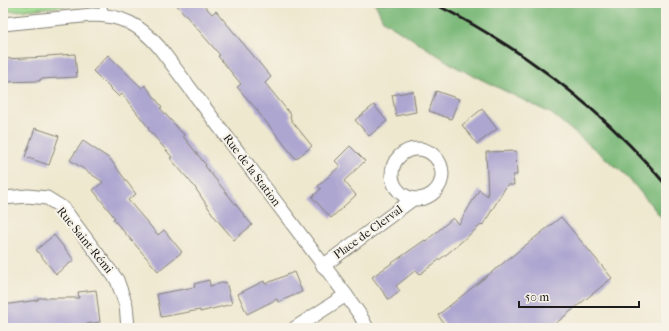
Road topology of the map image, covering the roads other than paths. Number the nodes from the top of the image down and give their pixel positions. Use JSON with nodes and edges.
{"nodes":[{"id":1,"x":104,"y":9,"type":"edge"},
{"id":2,"x":3,"y":24,"type":"edge"},
{"id":3,"x":3,"y":198,"type":"edge"},
{"id":4,"x":413,"y":199,"type":"dead end"},
{"id":5,"x":323,"y":266,"type":"junction"},
{"id":6,"x":346,"y":295,"type":"junction"},
{"id":7,"x":128,"y":328,"type":"edge"},
{"id":8,"x":295,"y":328,"type":"edge"},
{"id":9,"x":367,"y":328,"type":"edge"}],
"edges":[{"from":1,"to":2,"type":"street","name":"Rue de la Station"},
{"from":1,"to":5,"type":"street","name":"Rue de la Station"},
{"from":3,"to":7,"type":"street","name":"Rue Saint-Rémi"},
{"from":4,"to":5,"type":"street","name":"Place de Clerval"},
{"from":5,"to":6,"type":"street","name":"Rue de la Station"},
{"from":6,"to":8,"type":"street"},
{"from":6,"to":9,"type":"street","name":"Rue de la Station"}]}
